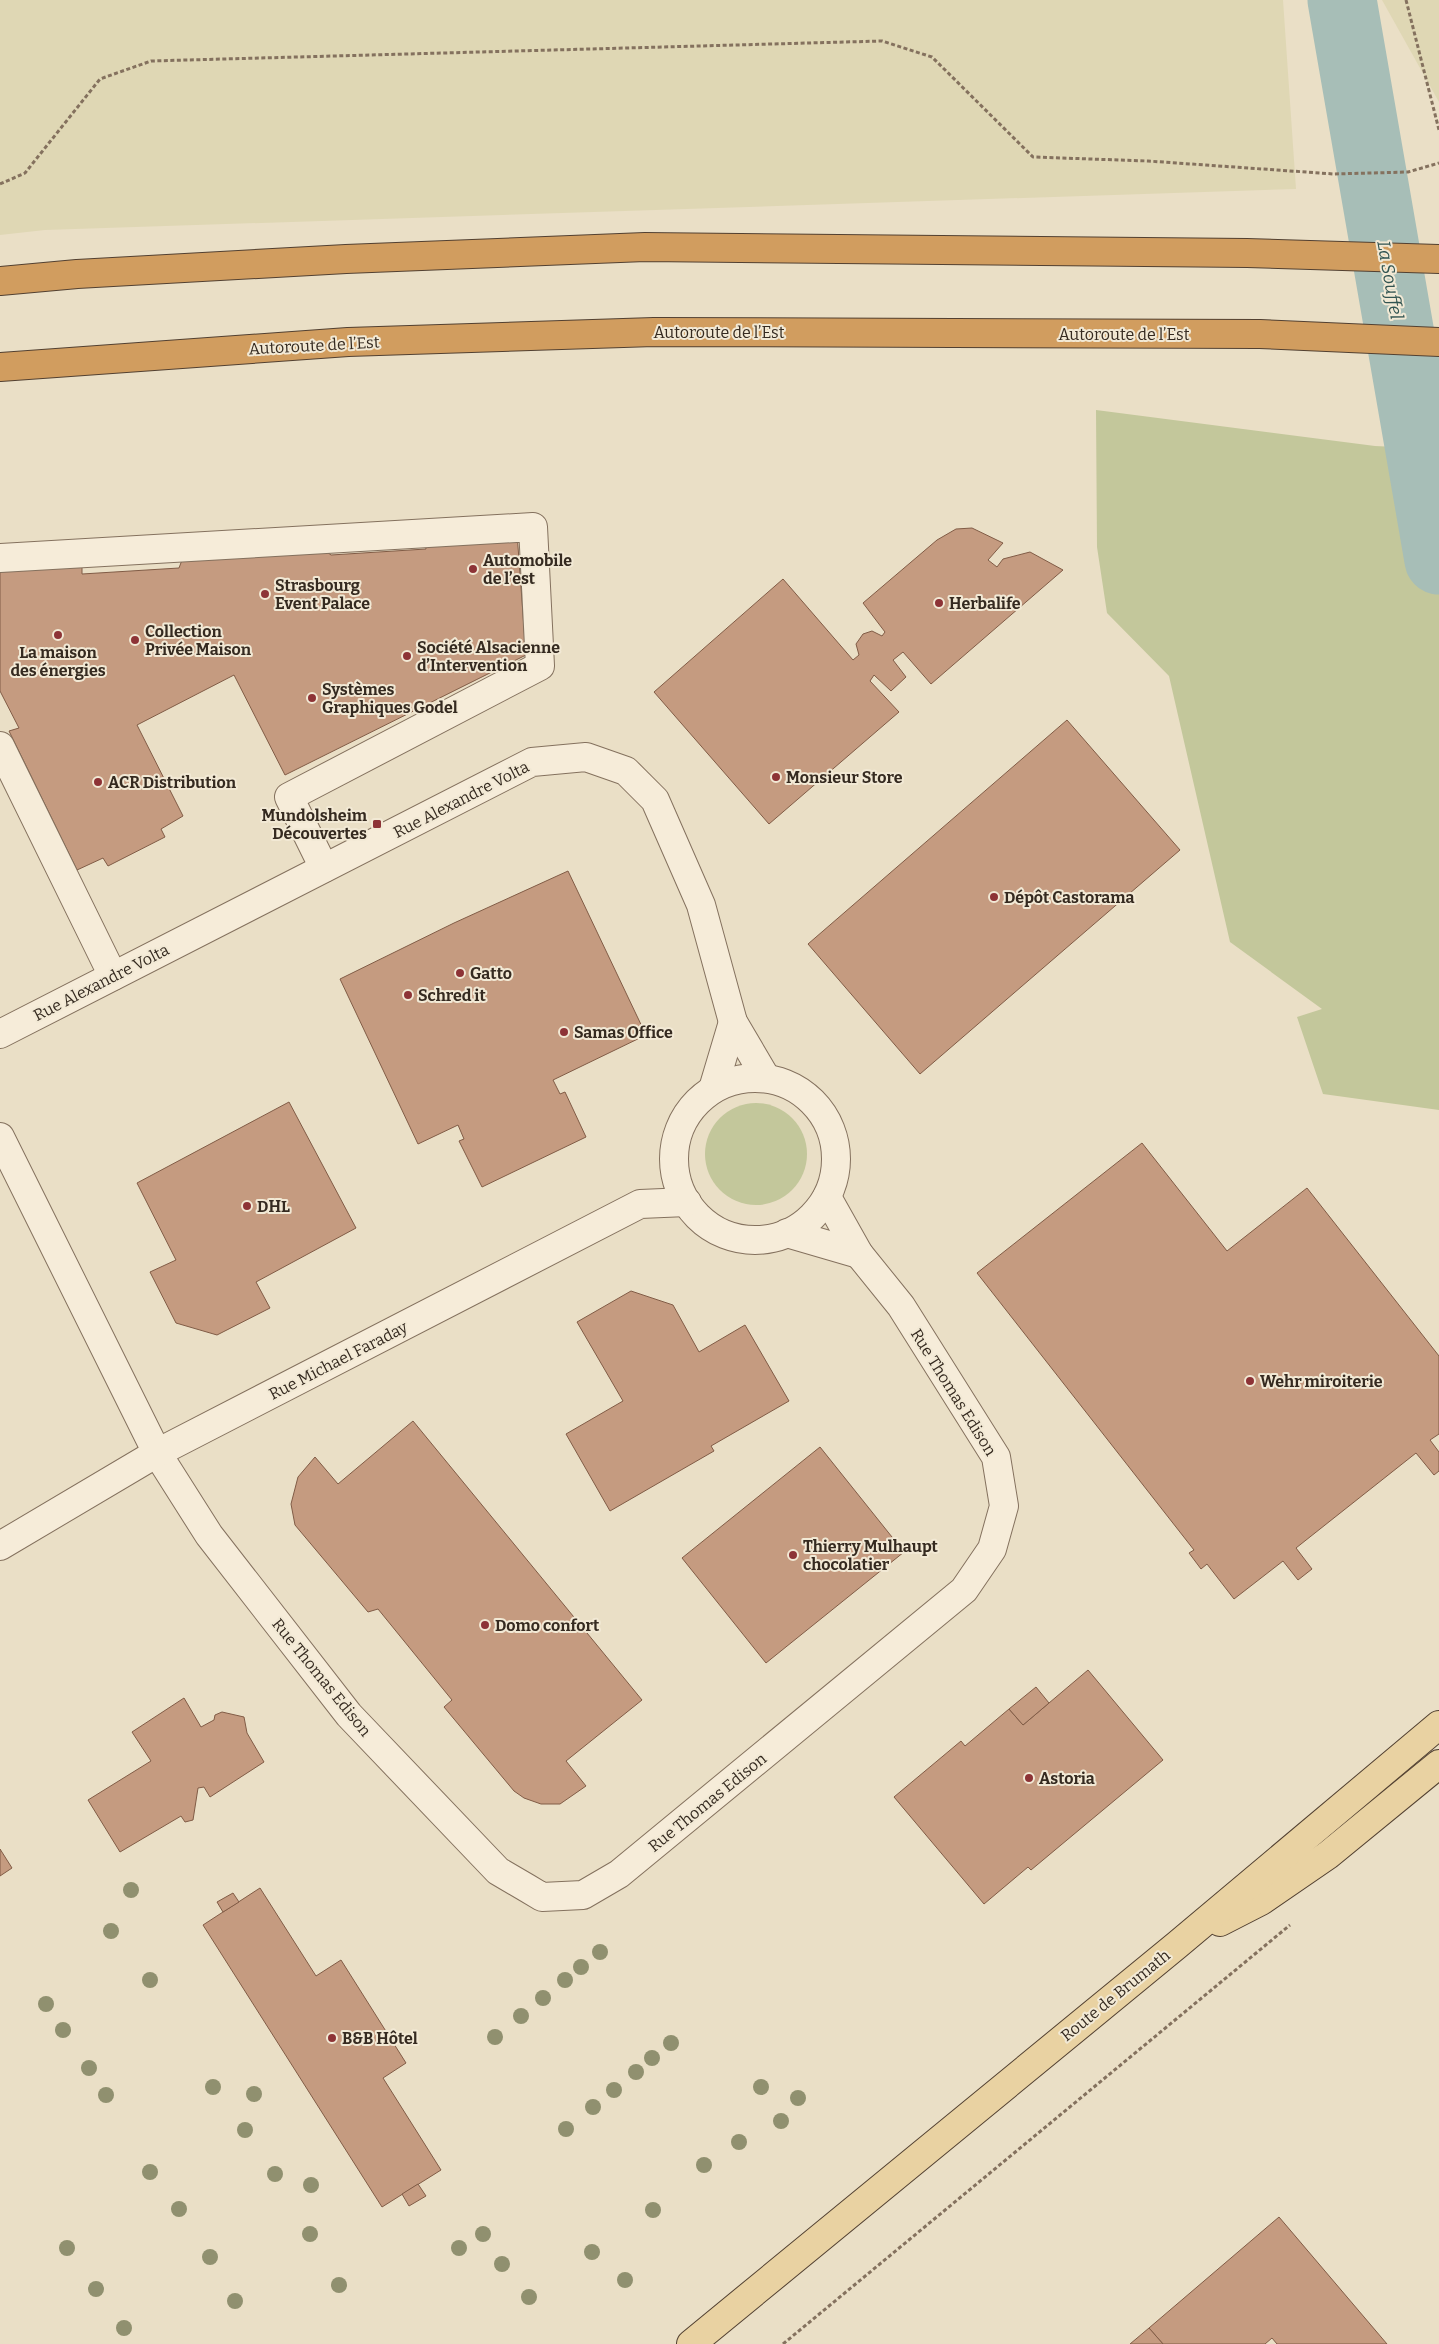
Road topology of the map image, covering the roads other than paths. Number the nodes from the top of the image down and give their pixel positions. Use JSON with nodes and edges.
{"nodes":[{"id":1,"x":1439,"y":259,"type":"edge"},
{"id":2,"x":0,"y":281,"type":"edge"},
{"id":3,"x":1439,"y":342,"type":"edge"},
{"id":4,"x":0,"y":367,"type":"edge"},
{"id":5,"x":0,"y":558,"type":"edge"},
{"id":6,"x":0,"y":746,"type":"edge"},
{"id":7,"x":324,"y":868,"type":"junction"},
{"id":8,"x":113,"y":976,"type":"junction"},
{"id":9,"x":733,"y":1022,"type":"junction"},
{"id":10,"x":0,"y":1034,"type":"edge"},
{"id":11,"x":766,"y":1078,"type":"junction"},
{"id":12,"x":713,"y":1089,"type":"junction"},
{"id":13,"x":0,"y":1137,"type":"edge"},
{"id":14,"x":674,"y":1163,"type":"junction"},
{"id":15,"x":826,"y":1197,"type":"junction"},
{"id":16,"x":687,"y":1202,"type":"junction"},
{"id":17,"x":640,"y":1204,"type":"junction"},
{"id":18,"x":787,"y":1233,"type":"junction"},
{"id":19,"x":859,"y":1254,"type":"junction"},
{"id":20,"x":157,"y":1453,"type":"junction"},
{"id":21,"x":0,"y":1546,"type":"edge"},
{"id":22,"x":1439,"y":1725,"type":"edge"},
{"id":23,"x":1439,"y":1764,"type":"edge"},
{"id":24,"x":1176,"y":1944,"type":"junction"},
{"id":25,"x":789,"y":2263,"type":"junction"},
{"id":26,"x":674,"y":2344,"type":"edge"},
{"id":27,"x":691,"y":2344,"type":"edge"}],
"edges":[{"from":1,"to":2,"type":"highway"},
{"from":3,"to":4,"type":"highway","name":"Autoroute de l’Est"},
{"from":5,"to":7,"type":"street"},
{"from":6,"to":8,"type":"street"},
{"from":7,"to":8,"type":"street","name":"Rue Alexandre Volta"},
{"from":7,"to":9,"type":"street","name":"Rue Alexandre Volta"},
{"from":8,"to":10,"type":"street","name":"Rue Alexandre Volta"},
{"from":9,"to":11,"type":"street","name":"Rue Alexandre Volta"},
{"from":9,"to":12,"type":"street"},
{"from":11,"to":12,"type":"street"},
{"from":11,"to":15,"type":"street"},
{"from":12,"to":14,"type":"street"},
{"from":13,"to":20,"type":"street"},
{"from":14,"to":16,"type":"street"},
{"from":14,"to":17,"type":"street"},
{"from":15,"to":18,"type":"street"},
{"from":15,"to":19,"type":"street","name":"Rue Thomas Edison"},
{"from":16,"to":17,"type":"street","name":"Rue Michael Faraday"},
{"from":16,"to":18,"type":"street"},
{"from":17,"to":20,"type":"street","name":"Rue Michael Faraday"},
{"from":18,"to":19,"type":"street"},
{"from":19,"to":20,"type":"street","name":"Rue Thomas Edison"},
{"from":20,"to":21,"type":"street","name":"Rue Michael Faraday"},
{"from":22,"to":24,"type":"main road","name":"Route de Brumath"},
{"from":23,"to":24,"type":"main road"},
{"from":24,"to":25,"type":"main road","name":"Route de Brumath"},
{"from":25,"to":26,"type":"main road","name":"Route de Brumath"},
{"from":25,"to":27,"type":"main road","name":"Route de Brumath"}]}
